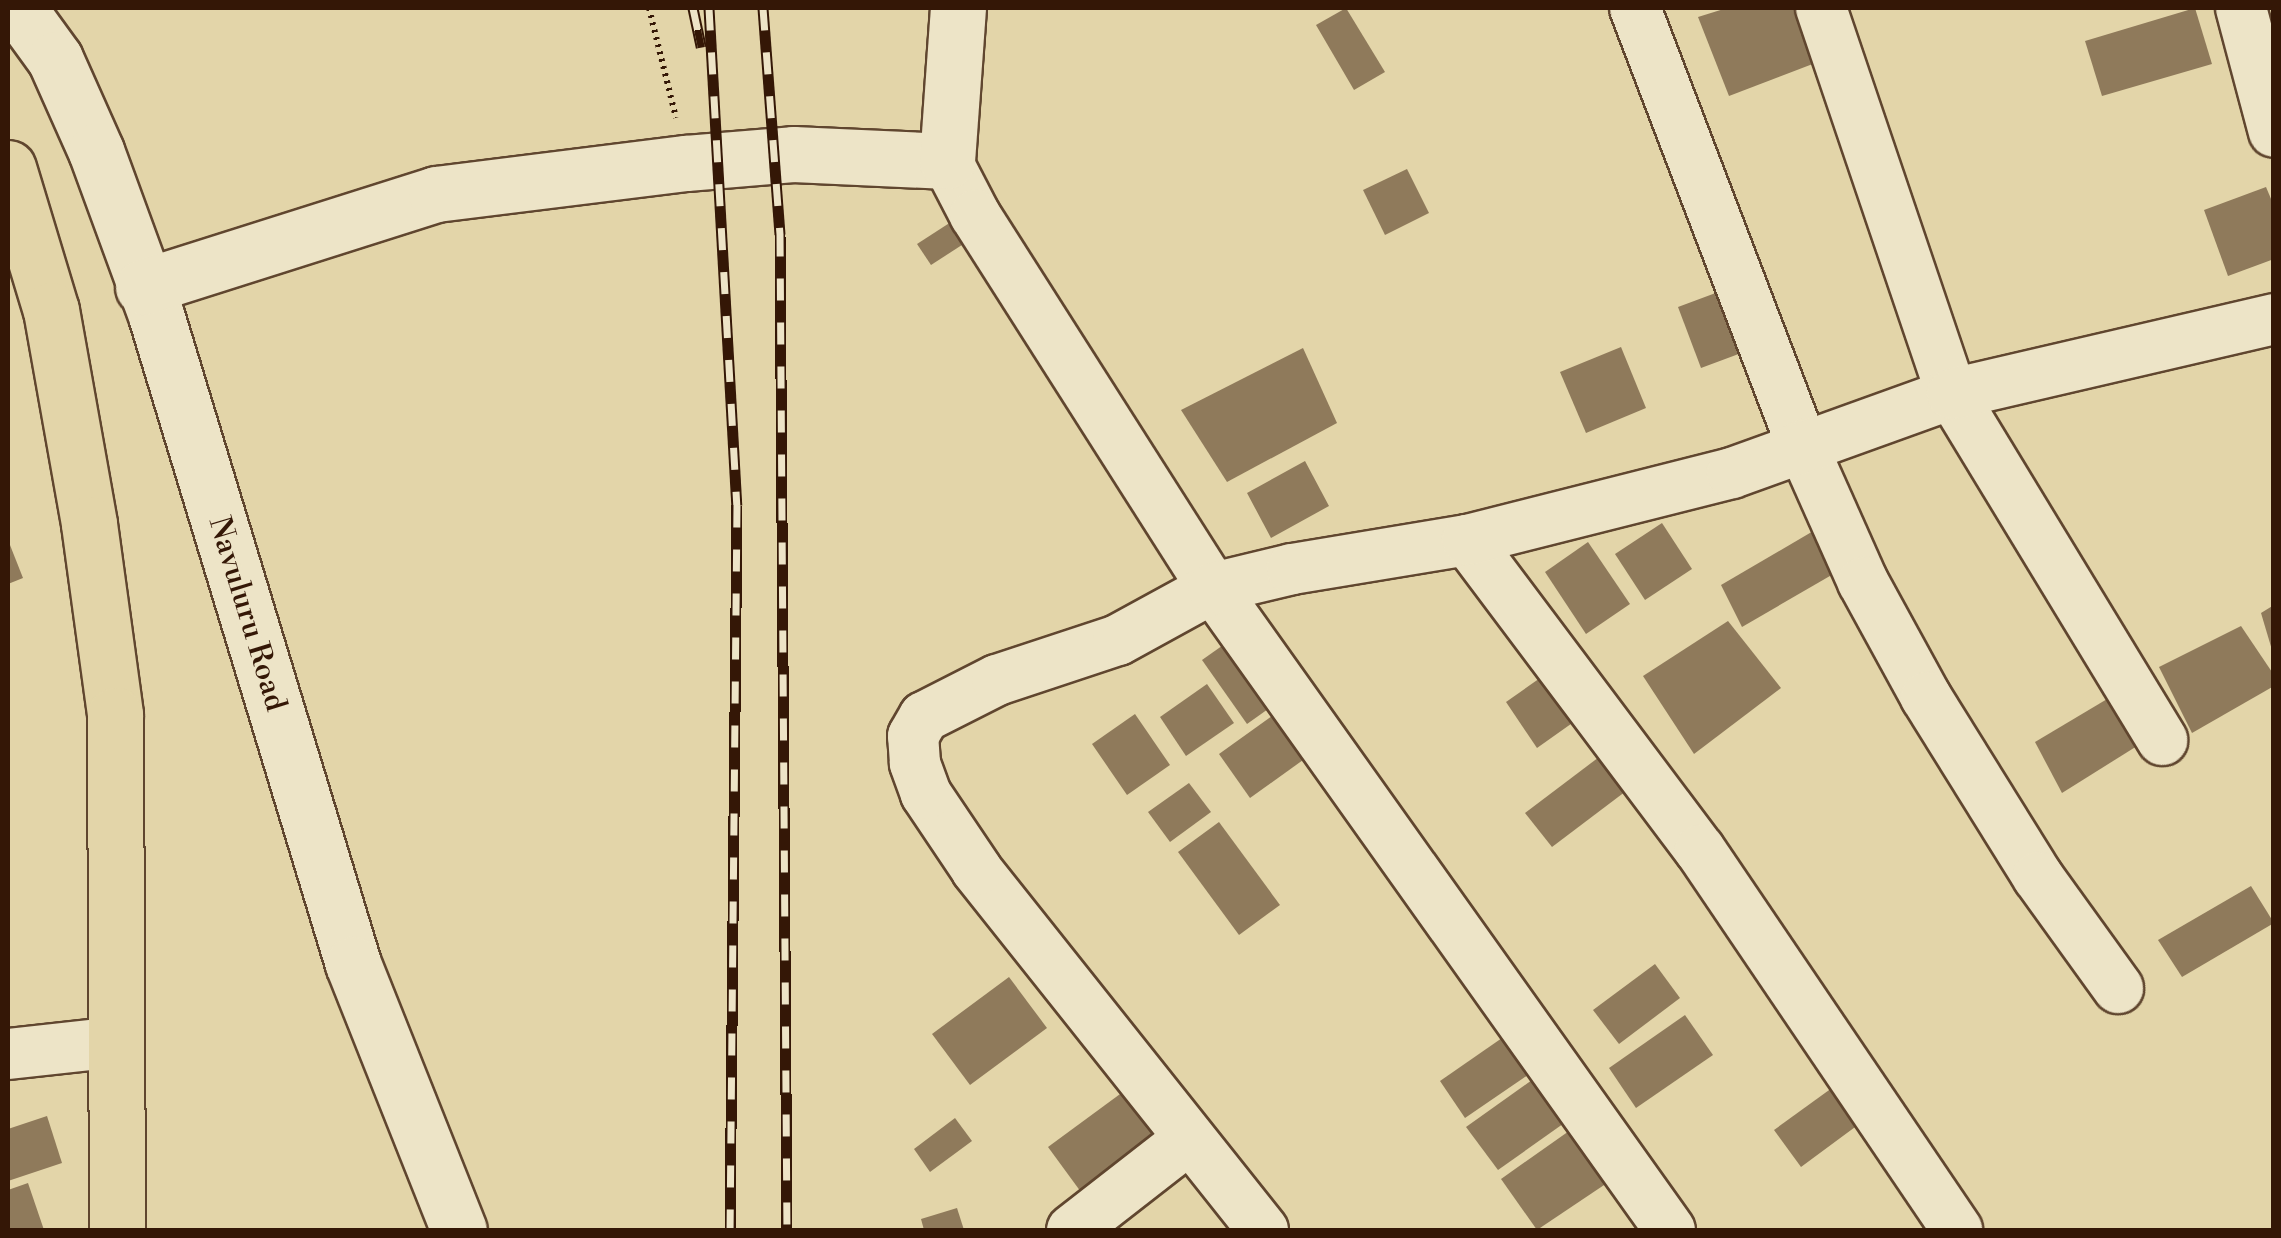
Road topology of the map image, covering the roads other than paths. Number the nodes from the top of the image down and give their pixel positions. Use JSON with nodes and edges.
{"nodes":[{"id":1,"x":18,"y":8,"type":"edge"},
{"id":2,"x":958,"y":8,"type":"edge"},
{"id":3,"x":1635,"y":8,"type":"edge"},
{"id":4,"x":1821,"y":8,"type":"edge"},
{"id":5,"x":2242,"y":8,"type":"edge"},
{"id":6,"x":2274,"y":132,"type":"edge"},
{"id":7,"x":947,"y":161,"type":"junction"},
{"id":8,"x":8,"y":168,"type":"edge"},
{"id":9,"x":144,"y":287,"type":"junction"},
{"id":10,"x":2274,"y":319,"type":"edge"},
{"id":11,"x":1952,"y":394,"type":"junction"},
{"id":12,"x":1802,"y":445,"type":"junction"},
{"id":13,"x":1467,"y":540,"type":"junction"},
{"id":14,"x":1213,"y":588,"type":"junction"},
{"id":15,"x":2162,"y":740,"type":"dead end"},
{"id":16,"x":2118,"y":988,"type":"dead end"},
{"id":17,"x":116,"y":1042,"type":"junction"},
{"id":18,"x":8,"y":1054,"type":"edge"},
{"id":19,"x":1189,"y":1139,"type":"junction"},
{"id":20,"x":117,"y":1230,"type":"edge"},
{"id":21,"x":459,"y":1230,"type":"edge"},
{"id":22,"x":1072,"y":1230,"type":"edge"},
{"id":23,"x":1263,"y":1230,"type":"edge"},
{"id":24,"x":1670,"y":1230,"type":"edge"},
{"id":25,"x":1957,"y":1230,"type":"edge"}],
"edges":[{"from":1,"to":9,"type":"street","name":"Navuluru Road"},
{"from":2,"to":7,"type":"street"},
{"from":3,"to":12,"type":"street"},
{"from":4,"to":11,"type":"street"},
{"from":5,"to":6,"type":"street"},
{"from":7,"to":9,"type":"street"},
{"from":7,"to":14,"type":"street"},
{"from":8,"to":17,"type":"main road"},
{"from":9,"to":21,"type":"street","name":"Navuluru Road"},
{"from":10,"to":11,"type":"street"},
{"from":11,"to":12,"type":"street"},
{"from":11,"to":15,"type":"street"},
{"from":12,"to":13,"type":"street"},
{"from":12,"to":16,"type":"street"},
{"from":13,"to":14,"type":"street"},
{"from":13,"to":25,"type":"street"},
{"from":14,"to":19,"type":"street"},
{"from":14,"to":24,"type":"street"},
{"from":17,"to":18,"type":"street"},
{"from":17,"to":20,"type":"main road"},
{"from":19,"to":22,"type":"street"},
{"from":19,"to":23,"type":"street"}]}
